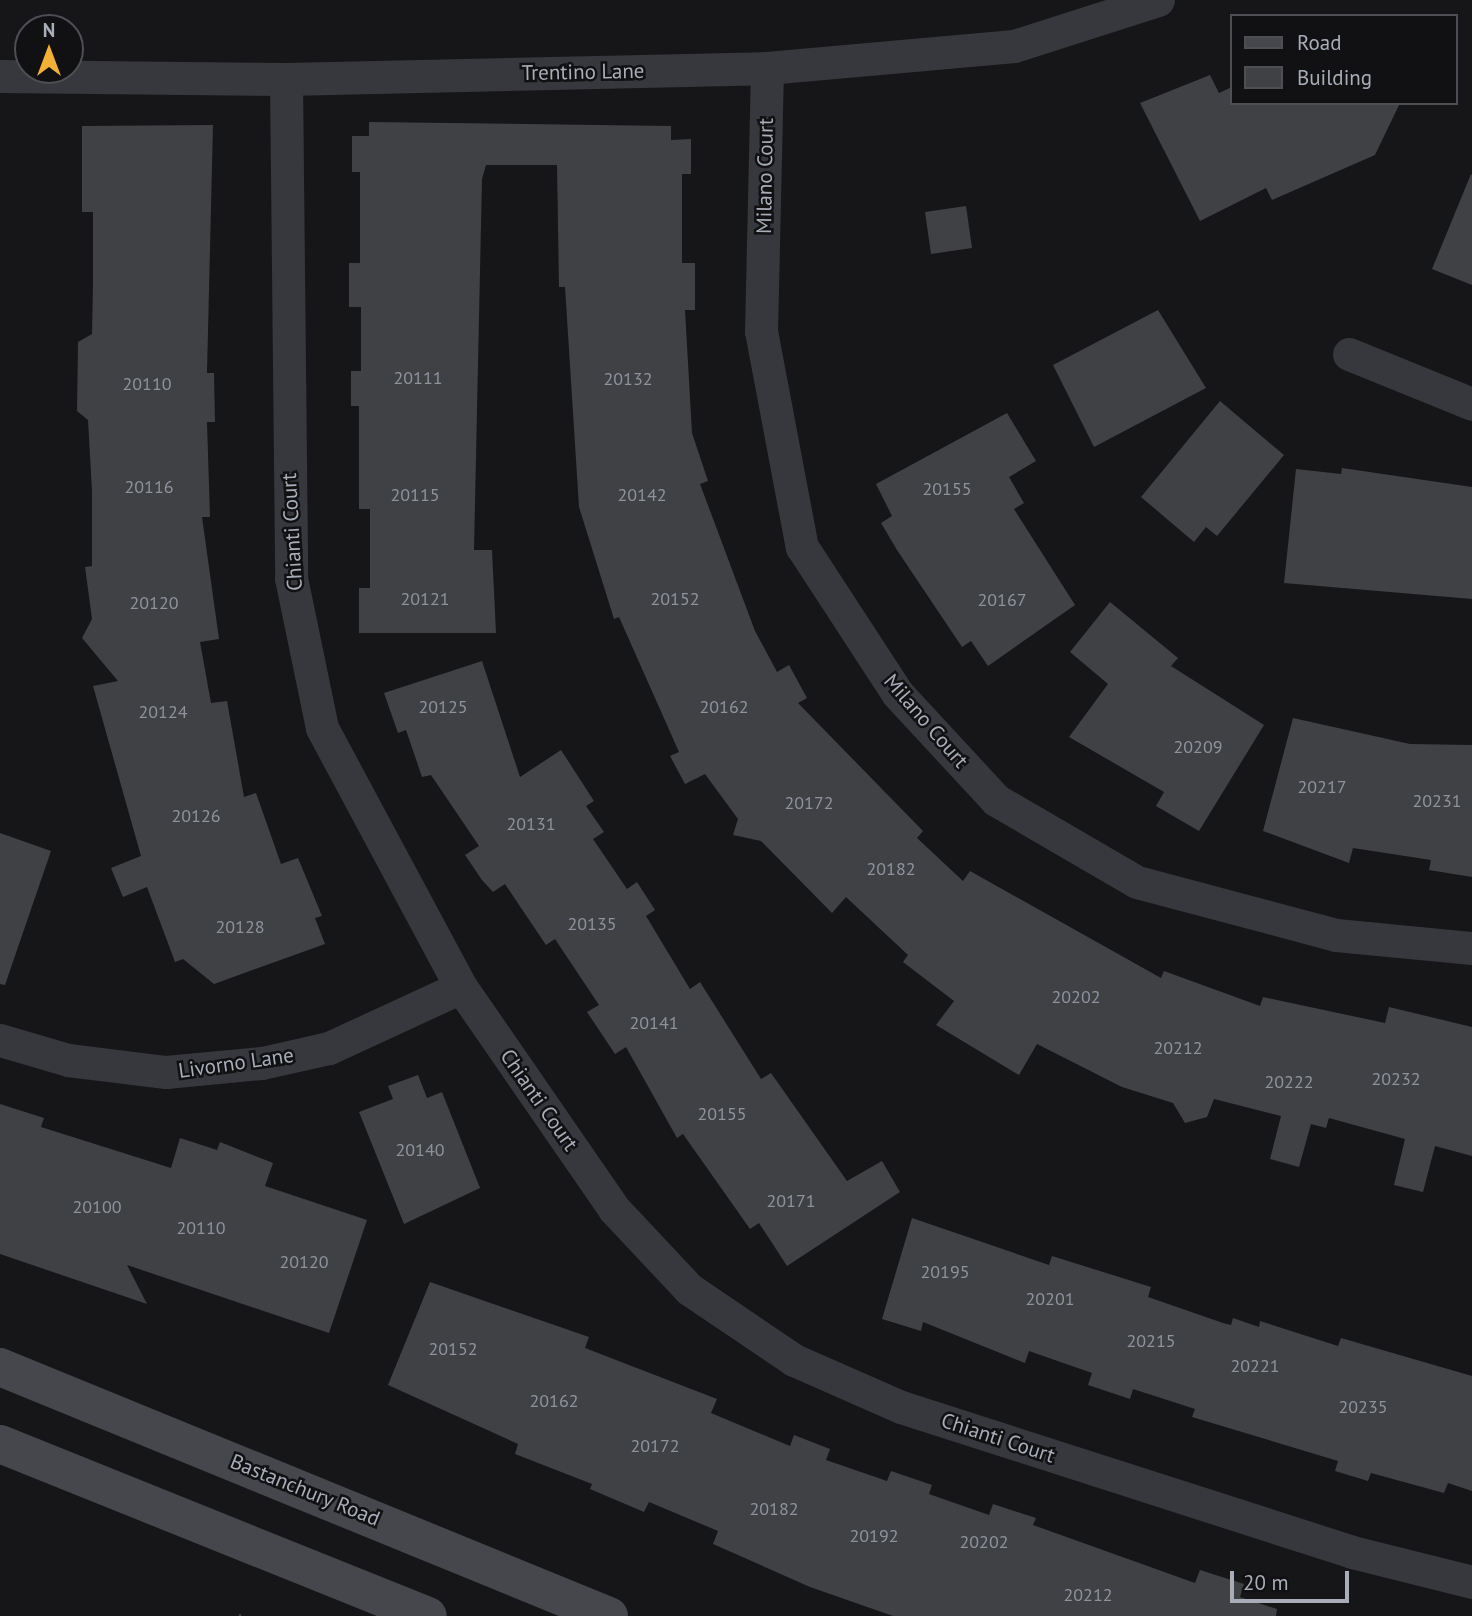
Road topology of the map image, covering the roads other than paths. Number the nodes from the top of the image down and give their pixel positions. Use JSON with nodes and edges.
{"nodes":[{"id":1,"x":1158,"y":0,"type":"edge"},
{"id":2,"x":767,"y":68,"type":"junction"},
{"id":3,"x":0,"y":76,"type":"edge"},
{"id":4,"x":286,"y":79,"type":"junction"},
{"id":5,"x":1349,"y":354,"type":"dead end"},
{"id":6,"x":1472,"y":404,"type":"edge"},
{"id":7,"x":1472,"y":948,"type":"edge"},
{"id":8,"x":461,"y":987,"type":"junction"},
{"id":9,"x":0,"y":1040,"type":"edge"},
{"id":10,"x":0,"y":1367,"type":"edge"},
{"id":11,"x":0,"y":1444,"type":"edge"},
{"id":12,"x":1472,"y":1582,"type":"edge"},
{"id":13,"x":428,"y":1616,"type":"edge"},
{"id":14,"x":609,"y":1616,"type":"edge"}],
"edges":[{"from":1,"to":2,"type":"street","name":"Trentino Lane"},
{"from":2,"to":4,"type":"street","name":"Trentino Lane"},
{"from":2,"to":7,"type":"street","name":"Milano Court"},
{"from":3,"to":4,"type":"street","name":"Trentino Lane"},
{"from":4,"to":8,"type":"street","name":"Chianti Court"},
{"from":5,"to":6,"type":"street"},
{"from":8,"to":9,"type":"street","name":"Livorno Lane"},
{"from":8,"to":12,"type":"street","name":"Chianti Court"},
{"from":10,"to":14,"type":"main road","name":"Bastanchury Road"},
{"from":11,"to":13,"type":"main road"}]}
